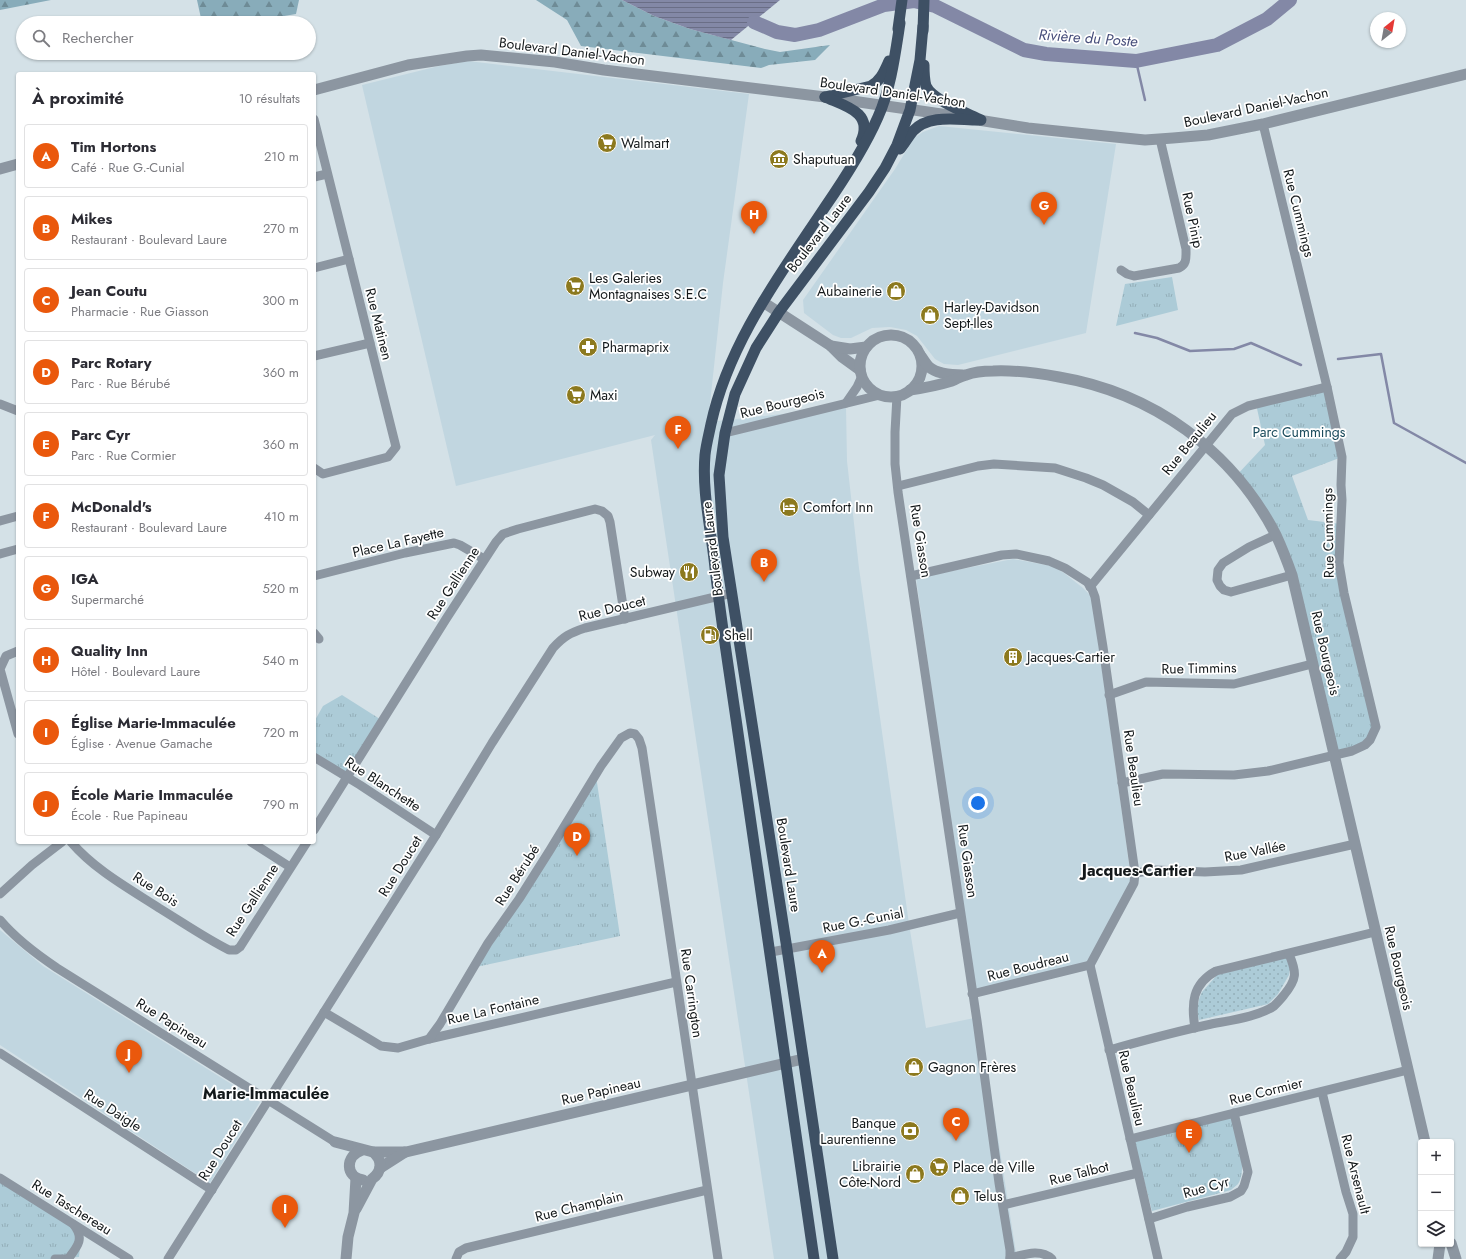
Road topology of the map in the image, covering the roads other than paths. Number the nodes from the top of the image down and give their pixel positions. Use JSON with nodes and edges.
{"nodes":[{"id":1,"x":902,"y":0,"type":"edge"},
{"id":2,"x":924,"y":0,"type":"edge"},
{"id":3,"x":900,"y":23,"type":"junction"},
{"id":4,"x":923,"y":26,"type":"junction"},
{"id":5,"x":1466,"y":74,"type":"edge"},
{"id":6,"x":316,"y":89,"type":"edge"},
{"id":7,"x":825,"y":97,"type":"junction"},
{"id":8,"x":883,"y":105,"type":"junction"},
{"id":9,"x":910,"y":110,"type":"junction"},
{"id":10,"x":981,"y":120,"type":"junction"},
{"id":11,"x":1263,"y":124,"type":"junction"},
{"id":12,"x":316,"y":127,"type":"edge"},
{"id":13,"x":1160,"y":139,"type":"junction"},
{"id":14,"x":16,"y":165,"type":"edge"},
{"id":15,"x":885,"y":168,"type":"junction"},
{"id":16,"x":0,"y":169,"type":"edge"},
{"id":17,"x":848,"y":172,"type":"junction"},
{"id":18,"x":328,"y":174,"type":"junction"},
{"id":19,"x":316,"y":177,"type":"edge"},
{"id":20,"x":349,"y":259,"type":"junction"},
{"id":21,"x":316,"y":267,"type":"edge"},
{"id":22,"x":1121,"y":270,"type":"dead end"},
{"id":23,"x":763,"y":302,"type":"junction"},
{"id":24,"x":779,"y":312,"type":"junction"},
{"id":25,"x":370,"y":343,"type":"junction"},
{"id":26,"x":831,"y":346,"type":"junction"},
{"id":27,"x":866,"y":347,"type":"junction"},
{"id":28,"x":316,"y":356,"type":"edge"},
{"id":29,"x":921,"y":356,"type":"junction"},
{"id":30,"x":861,"y":373,"type":"junction"},
{"id":31,"x":965,"y":375,"type":"junction"},
{"id":32,"x":1327,"y":388,"type":"junction"},
{"id":33,"x":910,"y":390,"type":"junction"},
{"id":34,"x":880,"y":395,"type":"junction"},
{"id":35,"x":897,"y":396,"type":"junction"},
{"id":36,"x":846,"y":403,"type":"junction"},
{"id":37,"x":0,"y":404,"type":"edge"},
{"id":38,"x":16,"y":410,"type":"edge"},
{"id":39,"x":725,"y":432,"type":"junction"},
{"id":40,"x":1205,"y":445,"type":"junction"},
{"id":41,"x":316,"y":469,"type":"edge"},
{"id":42,"x":898,"y":486,"type":"junction"},
{"id":43,"x":1149,"y":515,"type":"junction"},
{"id":44,"x":16,"y":517,"type":"edge"},
{"id":45,"x":0,"y":521,"type":"edge"},
{"id":46,"x":1275,"y":535,"type":"junction"},
{"id":47,"x":16,"y":550,"type":"edge"},
{"id":48,"x":0,"y":554,"type":"edge"},
{"id":49,"x":484,"y":559,"type":"junction"},
{"id":50,"x":1292,"y":574,"type":"junction"},
{"id":51,"x":316,"y":575,"type":"edge"},
{"id":52,"x":911,"y":576,"type":"junction"},
{"id":53,"x":1090,"y":587,"type":"junction"},
{"id":54,"x":732,"y":593,"type":"junction"},
{"id":55,"x":718,"y":597,"type":"junction"},
{"id":56,"x":625,"y":619,"type":"junction"},
{"id":57,"x":16,"y":652,"type":"edge"},
{"id":58,"x":1312,"y":664,"type":"junction"},
{"id":59,"x":1109,"y":695,"type":"junction"},
{"id":60,"x":16,"y":727,"type":"edge"},
{"id":61,"x":634,"y":734,"type":"joint"},
{"id":62,"x":1334,"y":754,"type":"junction"},
{"id":63,"x":316,"y":758,"type":"edge"},
{"id":64,"x":346,"y":777,"type":"junction"},
{"id":65,"x":1122,"y":783,"type":"junction"},
{"id":66,"x":316,"y":827,"type":"edge"},
{"id":67,"x":436,"y":835,"type":"junction"},
{"id":68,"x":59,"y":844,"type":"edge"},
{"id":69,"x":73,"y":844,"type":"edge"},
{"id":70,"x":254,"y":844,"type":"edge"},
{"id":71,"x":305,"y":844,"type":"edge"},
{"id":72,"x":1355,"y":844,"type":"junction"},
{"id":73,"x":290,"y":867,"type":"junction"},
{"id":74,"x":1135,"y":873,"type":"junction"},
{"id":75,"x":0,"y":894,"type":"edge"},
{"id":76,"x":960,"y":913,"type":"junction"},
{"id":77,"x":0,"y":920,"type":"edge"},
{"id":78,"x":1376,"y":932,"type":"junction"},
{"id":79,"x":233,"y":950,"type":"joint"},
{"id":80,"x":787,"y":950,"type":"junction"},
{"id":81,"x":771,"y":952,"type":"junction"},
{"id":82,"x":1289,"y":954,"type":"junction"},
{"id":83,"x":1090,"y":966,"type":"junction"},
{"id":84,"x":676,"y":982,"type":"junction"},
{"id":85,"x":972,"y":994,"type":"junction"},
{"id":86,"x":324,"y":1012,"type":"junction"},
{"id":87,"x":1196,"y":1028,"type":"junction"},
{"id":88,"x":429,"y":1038,"type":"junction"},
{"id":89,"x":1109,"y":1050,"type":"junction"},
{"id":90,"x":0,"y":1053,"type":"edge"},
{"id":91,"x":804,"y":1059,"type":"junction"},
{"id":92,"x":785,"y":1063,"type":"junction"},
{"id":93,"x":1408,"y":1070,"type":"junction"},
{"id":94,"x":692,"y":1085,"type":"junction"},
{"id":95,"x":1322,"y":1092,"type":"junction"},
{"id":96,"x":268,"y":1100,"type":"junction"},
{"id":97,"x":1234,"y":1113,"type":"junction"},
{"id":98,"x":1130,"y":1139,"type":"junction"},
{"id":99,"x":1424,"y":1139,"type":"edge"},
{"id":100,"x":335,"y":1142,"type":"junction"},
{"id":101,"x":362,"y":1150,"type":"junction"},
{"id":102,"x":373,"y":1152,"type":"junction"},
{"id":103,"x":406,"y":1152,"type":"junction"},
{"id":104,"x":350,"y":1162,"type":"junction"},
{"id":105,"x":380,"y":1168,"type":"junction"},
{"id":106,"x":1138,"y":1173,"type":"junction"},
{"id":107,"x":0,"y":1178,"type":"edge"},
{"id":108,"x":356,"y":1178,"type":"junction"},
{"id":109,"x":372,"y":1179,"type":"junction"},
{"id":110,"x":212,"y":1190,"type":"junction"},
{"id":111,"x":707,"y":1190,"type":"junction"},
{"id":112,"x":1003,"y":1205,"type":"junction"},
{"id":113,"x":354,"y":1214,"type":"junction"},
{"id":114,"x":1149,"y":1219,"type":"junction"},
{"id":115,"x":73,"y":1224,"type":"junction"},
{"id":116,"x":1440,"y":1247,"type":"edge"},
{"id":117,"x":1452,"y":1247,"type":"edge"},
{"id":118,"x":458,"y":1256,"type":"edge"},
{"id":119,"x":55,"y":1259,"type":"edge"},
{"id":120,"x":68,"y":1259,"type":"edge"},
{"id":121,"x":128,"y":1259,"type":"edge"},
{"id":122,"x":168,"y":1259,"type":"edge"},
{"id":123,"x":346,"y":1259,"type":"edge"},
{"id":124,"x":718,"y":1259,"type":"edge"},
{"id":125,"x":814,"y":1259,"type":"edge"},
{"id":126,"x":833,"y":1259,"type":"edge"},
{"id":127,"x":1010,"y":1259,"type":"edge"},
{"id":128,"x":1052,"y":1259,"type":"edge"},
{"id":129,"x":1158,"y":1259,"type":"edge"},
{"id":130,"x":1340,"y":1259,"type":"edge"},
{"id":131,"x":1438,"y":1259,"type":"edge"},
{"id":132,"x":1456,"y":1259,"type":"edge"}],
"edges":[{"from":1,"to":3,"type":"highway"},
{"from":2,"to":4,"type":"highway"},
{"from":3,"to":7,"type":"highway"},
{"from":3,"to":8,"type":"highway","name":"Boulevard Laure"},
{"from":4,"to":9,"type":"highway","name":"Boulevard Laure"},
{"from":4,"to":10,"type":"highway"},
{"from":5,"to":11,"type":"street","name":"Boulevard Daniel-Vachon"},
{"from":6,"to":7,"type":"street","name":"Boulevard Daniel-Vachon"},
{"from":7,"to":8,"type":"street","name":"Boulevard Daniel-Vachon"},
{"from":7,"to":17,"type":"highway"},
{"from":8,"to":9,"type":"street","name":"Boulevard Daniel-Vachon"},
{"from":8,"to":17,"type":"highway","name":"Boulevard Laure"},
{"from":9,"to":10,"type":"street","name":"Boulevard Daniel-Vachon"},
{"from":9,"to":15,"type":"highway","name":"Boulevard Laure"},
{"from":10,"to":13,"type":"street","name":"Boulevard Daniel-Vachon"},
{"from":10,"to":15,"type":"highway"},
{"from":11,"to":13,"type":"street","name":"Boulevard Daniel-Vachon"},
{"from":11,"to":32,"type":"street","name":"Rue Cummings"},
{"from":12,"to":18,"type":"street","name":"Rue Matinen"},
{"from":13,"to":22,"type":"street","name":"Rue Pinip"},
{"from":14,"to":16,"type":"street"},
{"from":15,"to":24,"type":"highway","name":"Boulevard Laure"},
{"from":17,"to":23,"type":"highway","name":"Boulevard Laure"},
{"from":18,"to":19,"type":"street"},
{"from":18,"to":20,"type":"street","name":"Rue Matinen"},
{"from":20,"to":21,"type":"street"},
{"from":20,"to":25,"type":"street","name":"Rue Matinen"},
{"from":23,"to":24,"type":"street"},
{"from":23,"to":55,"type":"highway","name":"Boulevard Laure"},
{"from":24,"to":26,"type":"street"},
{"from":24,"to":39,"type":"highway","name":"Boulevard Laure"},
{"from":25,"to":28,"type":"street"},
{"from":25,"to":41,"type":"street","name":"Rue Matinen"},
{"from":26,"to":27,"type":"street"},
{"from":26,"to":30,"type":"street"},
{"from":27,"to":29,"type":"street"},
{"from":27,"to":30,"type":"street"},
{"from":29,"to":31,"type":"street","name":"Rue Bourgeois"},
{"from":29,"to":33,"type":"street"},
{"from":30,"to":34,"type":"street"},
{"from":30,"to":36,"type":"street","name":"Rue Bourgeois"},
{"from":31,"to":33,"type":"street","name":"Rue Bourgeois"},
{"from":31,"to":40,"type":"street","name":"Rue Bourgeois"},
{"from":32,"to":40,"type":"street","name":"Rue Beaulieu"},
{"from":32,"to":62,"type":"street","name":"Rue Cummings"},
{"from":33,"to":35,"type":"street"},
{"from":34,"to":35,"type":"street"},
{"from":34,"to":36,"type":"street","name":"Rue Bourgeois"},
{"from":35,"to":42,"type":"street","name":"Rue Giasson"},
{"from":36,"to":39,"type":"street","name":"Rue Bourgeois"},
{"from":37,"to":38,"type":"street"},
{"from":39,"to":54,"type":"highway","name":"Boulevard Laure"},
{"from":40,"to":43,"type":"street","name":"Rue Beaulieu"},
{"from":40,"to":46,"type":"street","name":"Rue Bourgeois"},
{"from":42,"to":43,"type":"street"},
{"from":42,"to":52,"type":"street","name":"Rue Giasson"},
{"from":43,"to":53,"type":"street","name":"Rue Beaulieu"},
{"from":44,"to":45,"type":"street"},
{"from":46,"to":50,"type":"street","name":"Rue Bourgeois"},
{"from":46,"to":50,"type":"street"},
{"from":47,"to":48,"type":"street"},
{"from":49,"to":51,"type":"street","name":"Place La Fayette"},
{"from":49,"to":56,"type":"street","name":"Rue Gallienne"},
{"from":49,"to":64,"type":"street","name":"Rue Gallienne"},
{"from":50,"to":58,"type":"street","name":"Rue Bourgeois"},
{"from":52,"to":53,"type":"street"},
{"from":52,"to":76,"type":"street","name":"Rue Giasson"},
{"from":53,"to":59,"type":"street","name":"Rue Beaulieu"},
{"from":54,"to":55,"type":"street","name":"Rue Doucet"},
{"from":54,"to":80,"type":"highway","name":"Boulevard Laure"},
{"from":55,"to":56,"type":"street","name":"Rue Doucet"},
{"from":55,"to":81,"type":"highway","name":"Boulevard Laure"},
{"from":56,"to":67,"type":"street","name":"Rue Doucet"},
{"from":57,"to":60,"type":"street"},
{"from":58,"to":59,"type":"street","name":"Rue Timmins"},
{"from":58,"to":62,"type":"street","name":"Rue Bourgeois"},
{"from":59,"to":65,"type":"street","name":"Rue Beaulieu"},
{"from":61,"to":84,"type":"street","name":"Rue Carrington"},
{"from":61,"to":88,"type":"street","name":"Rue Bérubé"},
{"from":62,"to":65,"type":"street","name":"Rue Cummings"},
{"from":62,"to":72,"type":"street","name":"Rue Bourgeois"},
{"from":63,"to":64,"type":"street","name":"Rue Blanchette"},
{"from":64,"to":66,"type":"street","name":"Rue Gallienne"},
{"from":64,"to":67,"type":"street","name":"Rue Blanchette"},
{"from":65,"to":74,"type":"street","name":"Rue Beaulieu"},
{"from":67,"to":86,"type":"street","name":"Rue Doucet"},
{"from":68,"to":75,"type":"street"},
{"from":69,"to":79,"type":"street","name":"Rue Bois"},
{"from":70,"to":73,"type":"street"},
{"from":71,"to":73,"type":"street","name":"Rue Gallienne"},
{"from":72,"to":74,"type":"street","name":"Rue Vallée"},
{"from":72,"to":78,"type":"street","name":"Rue Bourgeois"},
{"from":73,"to":79,"type":"street","name":"Rue Gallienne"},
{"from":74,"to":83,"type":"street","name":"Rue Beaulieu"},
{"from":76,"to":80,"type":"street","name":"Rue G.-Cunial"},
{"from":76,"to":85,"type":"street","name":"Rue Giasson"},
{"from":77,"to":96,"type":"street","name":"Rue Papineau"},
{"from":78,"to":82,"type":"street"},
{"from":78,"to":93,"type":"street","name":"Rue Bourgeois"},
{"from":80,"to":81,"type":"street","name":"Rue G.-Cunial"},
{"from":80,"to":91,"type":"highway","name":"Boulevard Laure"},
{"from":81,"to":92,"type":"highway","name":"Boulevard Laure"},
{"from":82,"to":87,"type":"street"},
{"from":82,"to":87,"type":"street"},
{"from":83,"to":85,"type":"street","name":"Rue Boudreau"},
{"from":83,"to":89,"type":"street","name":"Rue Beaulieu"},
{"from":84,"to":88,"type":"street","name":"Rue La Fontaine"},
{"from":84,"to":94,"type":"street","name":"Rue Carrington"},
{"from":85,"to":112,"type":"street","name":"Rue Giasson"},
{"from":86,"to":88,"type":"street","name":"Rue La Fontaine"},
{"from":86,"to":96,"type":"street","name":"Rue Doucet"},
{"from":87,"to":89,"type":"street"},
{"from":89,"to":98,"type":"street","name":"Rue Beaulieu"},
{"from":90,"to":110,"type":"street","name":"Rue Daigle"},
{"from":91,"to":92,"type":"street","name":"Rue Papineau"},
{"from":91,"to":126,"type":"highway","name":"Boulevard Laure"},
{"from":92,"to":94,"type":"street","name":"Rue Papineau"},
{"from":92,"to":125,"type":"highway","name":"Boulevard Laure"},
{"from":93,"to":95,"type":"street","name":"Rue Cormier"},
{"from":93,"to":99,"type":"street","name":"Rue Bourgeois"},
{"from":94,"to":103,"type":"street","name":"Rue Papineau"},
{"from":94,"to":111,"type":"street","name":"Rue Carrington"},
{"from":95,"to":97,"type":"street","name":"Rue Cormier"},
{"from":95,"to":130,"type":"street","name":"Rue Arsenault"},
{"from":96,"to":100,"type":"street","name":"Rue Papineau"},
{"from":96,"to":110,"type":"street","name":"Rue Doucet"},
{"from":97,"to":98,"type":"street","name":"Rue Cormier"},
{"from":97,"to":114,"type":"street","name":"Rue Cyr"},
{"from":98,"to":106,"type":"street","name":"Rue Beaulieu"},
{"from":100,"to":101,"type":"street"},
{"from":100,"to":104,"type":"street"},
{"from":101,"to":102,"type":"street"},
{"from":101,"to":104,"type":"street"},
{"from":102,"to":103,"type":"street"},
{"from":102,"to":105,"type":"street"},
{"from":103,"to":105,"type":"street"},
{"from":104,"to":108,"type":"street"},
{"from":105,"to":109,"type":"street"},
{"from":106,"to":112,"type":"street","name":"Rue Talbot"},
{"from":106,"to":114,"type":"street","name":"Rue Beaulieu"},
{"from":107,"to":115,"type":"street","name":"Rue Taschereau"},
{"from":108,"to":109,"type":"street"},
{"from":108,"to":113,"type":"street"},
{"from":109,"to":113,"type":"street"},
{"from":110,"to":122,"type":"street","name":"Rue Doucet"},
{"from":111,"to":118,"type":"street","name":"Rue Champlain"},
{"from":111,"to":124,"type":"street","name":"Rue Carrington"},
{"from":112,"to":127,"type":"street","name":"Rue Giasson"},
{"from":113,"to":123,"type":"street"},
{"from":114,"to":129,"type":"street","name":"Rue Beaulieu"},
{"from":115,"to":120,"type":"street"},
{"from":115,"to":121,"type":"street","name":"Rue Taschereau"},
{"from":116,"to":131,"type":"street"},
{"from":117,"to":132,"type":"street"},
{"from":119,"to":120,"type":"street"},
{"from":127,"to":128,"type":"street"}]}
